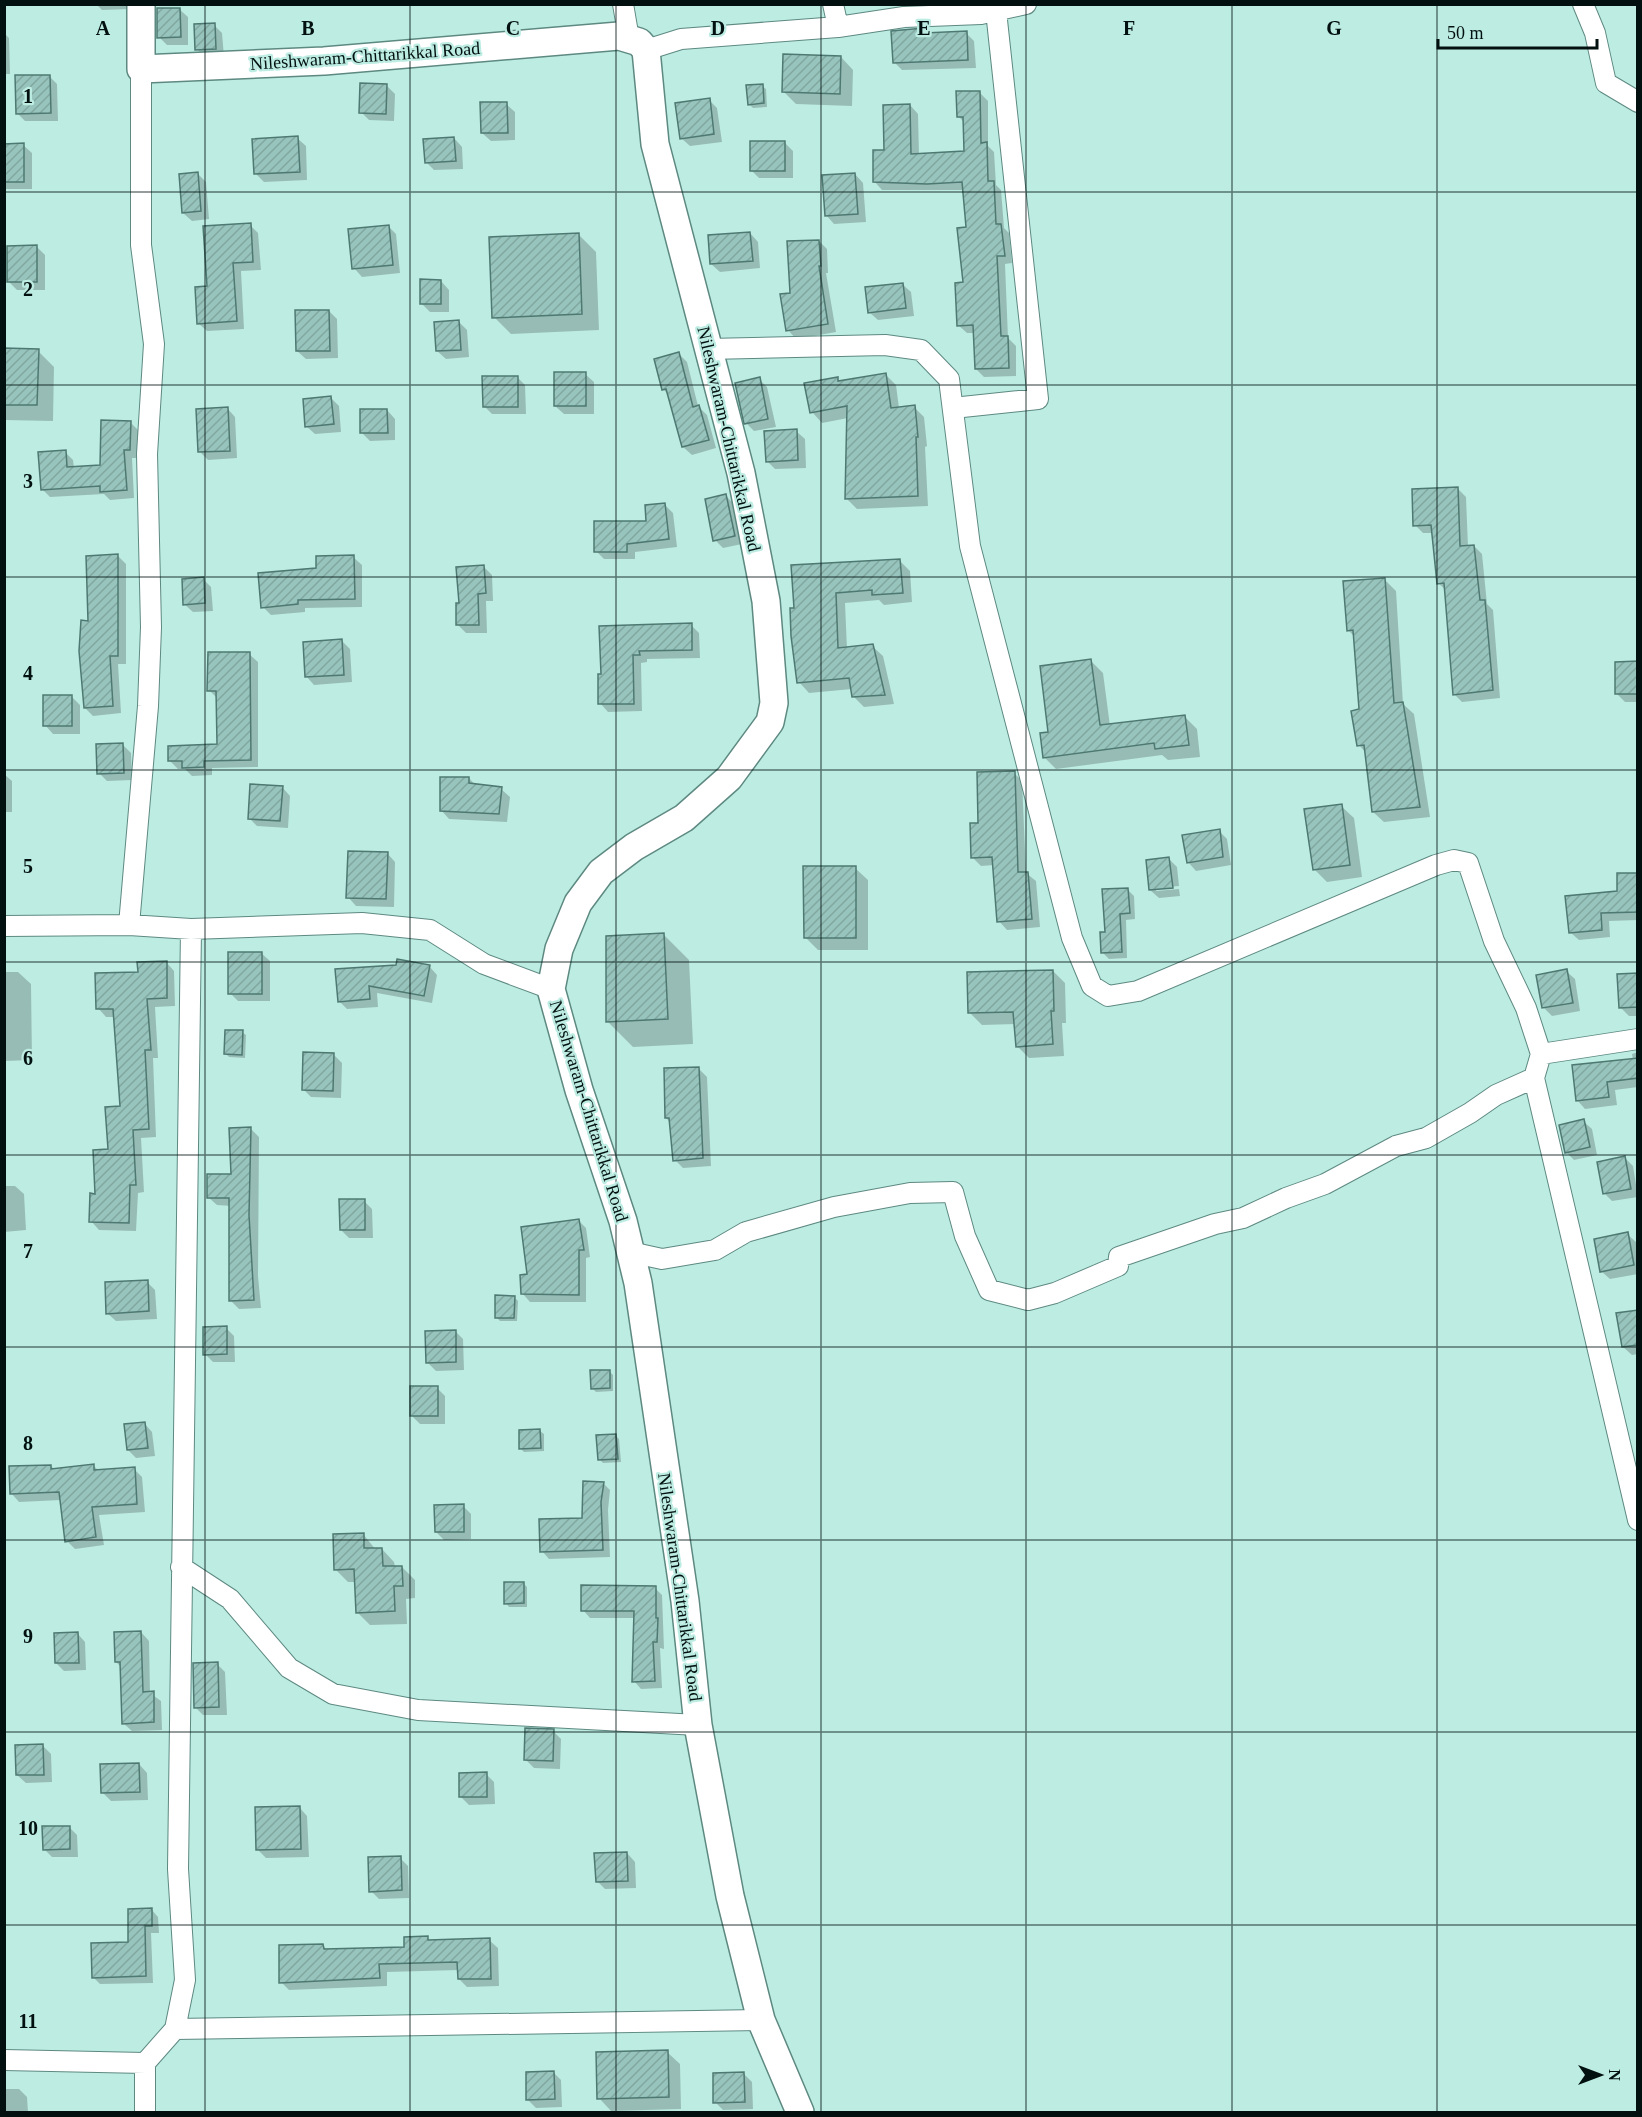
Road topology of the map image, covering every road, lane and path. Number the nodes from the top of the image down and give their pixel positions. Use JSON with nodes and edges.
{"nodes":[{"id":1,"x":141,"y":4,"type":"edge"},
{"id":2,"x":623,"y":4,"type":"edge"},
{"id":3,"x":833,"y":4,"type":"edge"},
{"id":4,"x":1026,"y":4,"type":"edge"},
{"id":5,"x":1583,"y":4,"type":"edge"},
{"id":6,"x":996,"y":11,"type":"junction"},
{"id":7,"x":838,"y":27,"type":"junction"},
{"id":8,"x":638,"y":44,"type":"junction"},
{"id":9,"x":141,"y":69,"type":"junction"},
{"id":10,"x":1638,"y":102,"type":"edge"},
{"id":11,"x":708,"y":349,"type":"junction"},
{"id":12,"x":953,"y":408,"type":"junction"},
{"id":13,"x":129,"y":925,"type":"junction"},
{"id":14,"x":4,"y":926,"type":"edge"},
{"id":15,"x":191,"y":929,"type":"junction"},
{"id":16,"x":551,"y":989,"type":"junction"},
{"id":17,"x":1638,"y":1039,"type":"edge"},
{"id":18,"x":1541,"y":1054,"type":"junction"},
{"id":19,"x":1534,"y":1078,"type":"junction"},
{"id":20,"x":630,"y":1252,"type":"junction"},
{"id":21,"x":1638,"y":1520,"type":"edge"},
{"id":22,"x":182,"y":1567,"type":"junction"},
{"id":23,"x":698,"y":1725,"type":"junction"},
{"id":24,"x":761,"y":2020,"type":"junction"},
{"id":25,"x":175,"y":2029,"type":"junction"},
{"id":26,"x":4,"y":2060,"type":"edge"},
{"id":27,"x":145,"y":2063,"type":"junction"},
{"id":28,"x":145,"y":2112,"type":"edge"},
{"id":29,"x":800,"y":2112,"type":"edge"}],
"edges":[{"from":1,"to":9,"type":"main road"},
{"from":2,"to":8,"type":"street"},
{"from":3,"to":7,"type":"street"},
{"from":4,"to":6,"type":"street"},
{"from":5,"to":10,"type":"street"},
{"from":6,"to":7,"type":"street"},
{"from":6,"to":12,"type":"street"},
{"from":7,"to":8,"type":"street"},
{"from":8,"to":9,"type":"main road","name":"Nileshwaram-Chittarikkal Road"},
{"from":8,"to":11,"type":"main road","name":"Nileshwaram-Chittarikkal Road"},
{"from":9,"to":13,"type":"street"},
{"from":11,"to":12,"type":"street"},
{"from":11,"to":16,"type":"main road","name":"Nileshwaram-Chittarikkal Road"},
{"from":12,"to":18,"type":"street"},
{"from":13,"to":14,"type":"street"},
{"from":13,"to":15,"type":"street"},
{"from":15,"to":16,"type":"street"},
{"from":15,"to":22,"type":"street"},
{"from":16,"to":20,"type":"main road","name":"Nileshwaram-Chittarikkal Road"},
{"from":17,"to":18,"type":"street"},
{"from":18,"to":19,"type":"street"},
{"from":19,"to":20,"type":"street"},
{"from":19,"to":21,"type":"street"},
{"from":20,"to":23,"type":"main road","name":"Nileshwaram-Chittarikkal Road"},
{"from":22,"to":23,"type":"street"},
{"from":22,"to":25,"type":"street"},
{"from":23,"to":24,"type":"main road","name":"Nileshwaram-Chittarikkal Road"},
{"from":24,"to":25,"type":"street"},
{"from":24,"to":29,"type":"main road","name":"Nileshwaram-Chittarikkal Road"},
{"from":25,"to":27,"type":"street"},
{"from":26,"to":27,"type":"street"},
{"from":27,"to":28,"type":"street"}]}
